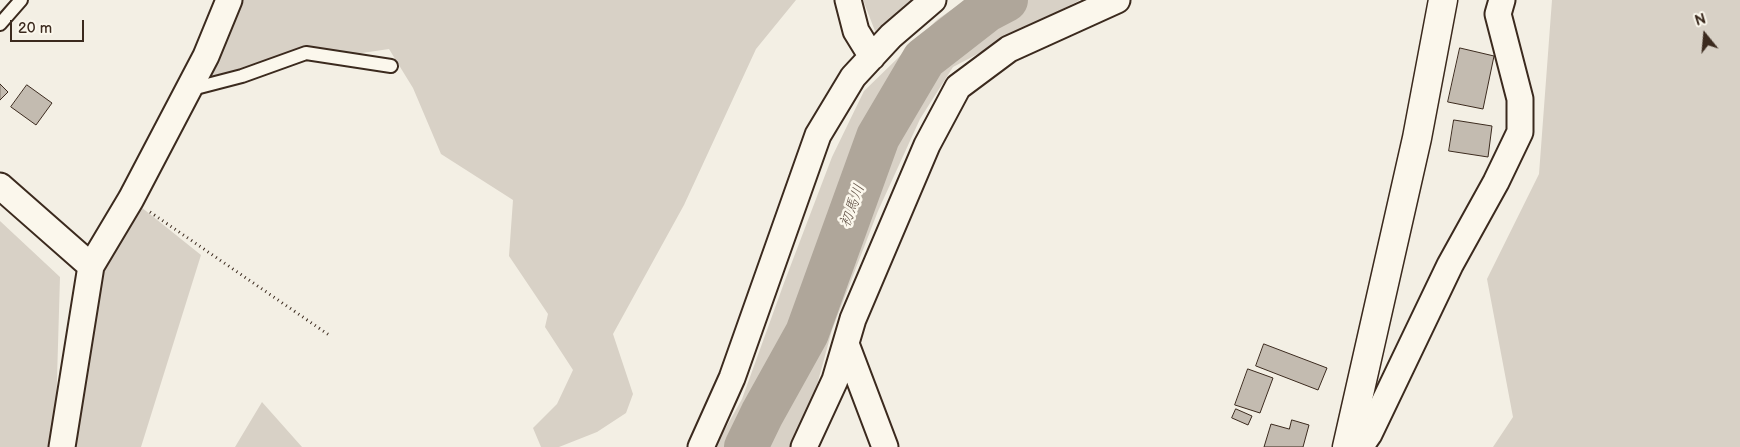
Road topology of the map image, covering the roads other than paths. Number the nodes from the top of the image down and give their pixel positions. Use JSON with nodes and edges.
{"nodes":[{"id":1,"x":21,"y":0,"type":"edge"},
{"id":2,"x":229,"y":0,"type":"edge"},
{"id":3,"x":848,"y":0,"type":"edge"},
{"id":4,"x":933,"y":0,"type":"edge"},
{"id":5,"x":1117,"y":0,"type":"edge"},
{"id":6,"x":1443,"y":0,"type":"edge"},
{"id":7,"x":1502,"y":0,"type":"edge"},
{"id":8,"x":0,"y":24,"type":"edge"},
{"id":9,"x":872,"y":58,"type":"junction"},
{"id":10,"x":391,"y":66,"type":"dead end"},
{"id":11,"x":188,"y":90,"type":"junction"},
{"id":12,"x":0,"y":186,"type":"edge"},
{"id":13,"x":90,"y":266,"type":"junction"},
{"id":14,"x":846,"y":344,"type":"junction"},
{"id":15,"x":62,"y":447,"type":"edge"},
{"id":16,"x":701,"y":447,"type":"edge"},
{"id":17,"x":804,"y":447,"type":"edge"},
{"id":18,"x":885,"y":447,"type":"edge"},
{"id":19,"x":1347,"y":447,"type":"edge"},
{"id":20,"x":1360,"y":447,"type":"edge"}],
"edges":[{"from":1,"to":8,"type":"lane"},
{"from":2,"to":11,"type":"street"},
{"from":3,"to":9,"type":"street"},
{"from":4,"to":9,"type":"street"},
{"from":5,"to":14,"type":"street"},
{"from":6,"to":19,"type":"street"},
{"from":7,"to":20,"type":"street"},
{"from":9,"to":16,"type":"street"},
{"from":10,"to":11,"type":"lane"},
{"from":11,"to":13,"type":"street"},
{"from":12,"to":13,"type":"street"},
{"from":13,"to":15,"type":"street"},
{"from":14,"to":17,"type":"street"},
{"from":14,"to":18,"type":"street"}]}
